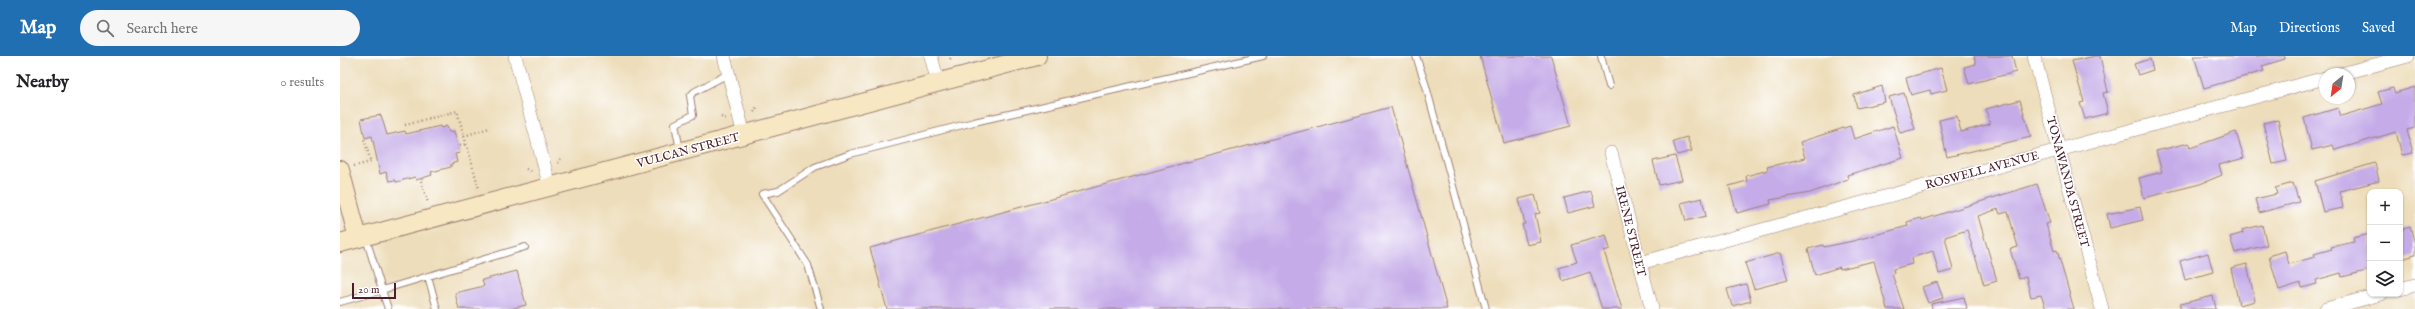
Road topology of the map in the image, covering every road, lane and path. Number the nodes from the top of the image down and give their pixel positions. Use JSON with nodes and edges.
{"nodes":[{"id":1,"x":515,"y":56,"type":"edge"},
{"id":2,"x":724,"y":56,"type":"edge"},
{"id":3,"x":931,"y":56,"type":"edge"},
{"id":4,"x":1037,"y":56,"type":"edge"},
{"id":5,"x":1263,"y":56,"type":"edge"},
{"id":6,"x":1416,"y":56,"type":"edge"},
{"id":7,"x":1601,"y":56,"type":"edge"},
{"id":8,"x":2034,"y":56,"type":"edge"},
{"id":9,"x":2408,"y":56,"type":"edge"},
{"id":10,"x":2355,"y":70,"type":"edge"},
{"id":11,"x":728,"y":74,"type":"junction"},
{"id":12,"x":2319,"y":80,"type":"edge"},
{"id":13,"x":938,"y":83,"type":"junction"},
{"id":14,"x":1609,"y":86,"type":"dead end"},
{"id":15,"x":757,"y":107,"type":"dead end"},
{"id":16,"x":754,"y":112,"type":"dead end"},
{"id":17,"x":721,"y":117,"type":"dead end"},
{"id":18,"x":726,"y":119,"type":"dead end"},
{"id":19,"x":405,"y":125,"type":"dead end"},
{"id":20,"x":489,"y":128,"type":"dead end"},
{"id":21,"x":744,"y":135,"type":"junction"},
{"id":22,"x":464,"y":136,"type":"junction"},
{"id":23,"x":364,"y":139,"type":"dead end"},
{"id":24,"x":466,"y":144,"type":"junction"},
{"id":25,"x":460,"y":146,"type":"dead end"},
{"id":26,"x":2059,"y":150,"type":"junction"},
{"id":27,"x":681,"y":152,"type":"junction"},
{"id":28,"x":1611,"y":153,"type":"dead end"},
{"id":29,"x":561,"y":158,"type":"dead end"},
{"id":30,"x":558,"y":163,"type":"dead end"},
{"id":31,"x":345,"y":169,"type":"edge"},
{"id":32,"x":526,"y":169,"type":"dead end"},
{"id":33,"x":531,"y":172,"type":"dead end"},
{"id":34,"x":421,"y":181,"type":"dead end"},
{"id":35,"x":550,"y":187,"type":"junction"},
{"id":36,"x":479,"y":191,"type":"dead end"},
{"id":37,"x":428,"y":204,"type":"dead end"},
{"id":38,"x":362,"y":238,"type":"junction"},
{"id":39,"x":340,"y":243,"type":"edge"},
{"id":40,"x":525,"y":247,"type":"dead end"},
{"id":41,"x":1640,"y":263,"type":"junction"},
{"id":42,"x":428,"y":276,"type":"junction"},
{"id":43,"x":2415,"y":285,"type":"edge"},
{"id":44,"x":2403,"y":288,"type":"edge"},
{"id":45,"x":382,"y":290,"type":"junction"},
{"id":46,"x":2370,"y":297,"type":"edge"},
{"id":47,"x":340,"y":302,"type":"edge"},
{"id":48,"x":388,"y":309,"type":"edge"},
{"id":49,"x":437,"y":309,"type":"edge"},
{"id":50,"x":821,"y":309,"type":"edge"},
{"id":51,"x":1486,"y":309,"type":"edge"},
{"id":52,"x":1652,"y":309,"type":"edge"},
{"id":53,"x":2102,"y":309,"type":"edge"},
{"id":54,"x":2326,"y":309,"type":"edge"}],
"edges":[{"from":1,"to":35,"type":"street"},
{"from":2,"to":11,"type":"street"},
{"from":3,"to":13,"type":"street"},
{"from":4,"to":13,"type":"street","name":"VULCAN STREET"},
{"from":5,"to":50,"type":"lane"},
{"from":6,"to":51,"type":"lane"},
{"from":7,"to":14,"type":"lane"},
{"from":8,"to":26,"type":"street","name":"TONAWANDA STREET"},
{"from":9,"to":10,"type":"street"},
{"from":11,"to":21,"type":"street"},
{"from":11,"to":27,"type":"lane"},
{"from":12,"to":26,"type":"street","name":"ROSWELL AVENUE"},
{"from":13,"to":21,"type":"street","name":"VULCAN STREET"},
{"from":15,"to":16,"type":"path"},
{"from":17,"to":18,"type":"path"},
{"from":19,"to":22,"type":"path"},
{"from":20,"to":22,"type":"path"},
{"from":21,"to":27,"type":"street","name":"VULCAN STREET"},
{"from":22,"to":24,"type":"path"},
{"from":23,"to":31,"type":"path"},
{"from":24,"to":25,"type":"path"},
{"from":24,"to":36,"type":"path"},
{"from":26,"to":41,"type":"street","name":"ROSWELL AVENUE"},
{"from":26,"to":53,"type":"street","name":"TONAWANDA STREET"},
{"from":27,"to":35,"type":"street","name":"VULCAN STREET"},
{"from":28,"to":41,"type":"street","name":"IRENE STREET"},
{"from":29,"to":30,"type":"path"},
{"from":31,"to":38,"type":"street"},
{"from":32,"to":33,"type":"path"},
{"from":34,"to":37,"type":"path"},
{"from":35,"to":38,"type":"street","name":"VULCAN STREET"},
{"from":38,"to":39,"type":"street","name":"VULCAN STREET"},
{"from":38,"to":45,"type":"lane"},
{"from":40,"to":42,"type":"lane"},
{"from":41,"to":52,"type":"street","name":"IRENE STREET"},
{"from":42,"to":45,"type":"lane"},
{"from":42,"to":49,"type":"lane"},
{"from":43,"to":44,"type":"street"},
{"from":45,"to":47,"type":"lane"},
{"from":45,"to":48,"type":"lane"},
{"from":46,"to":54,"type":"street"}]}
